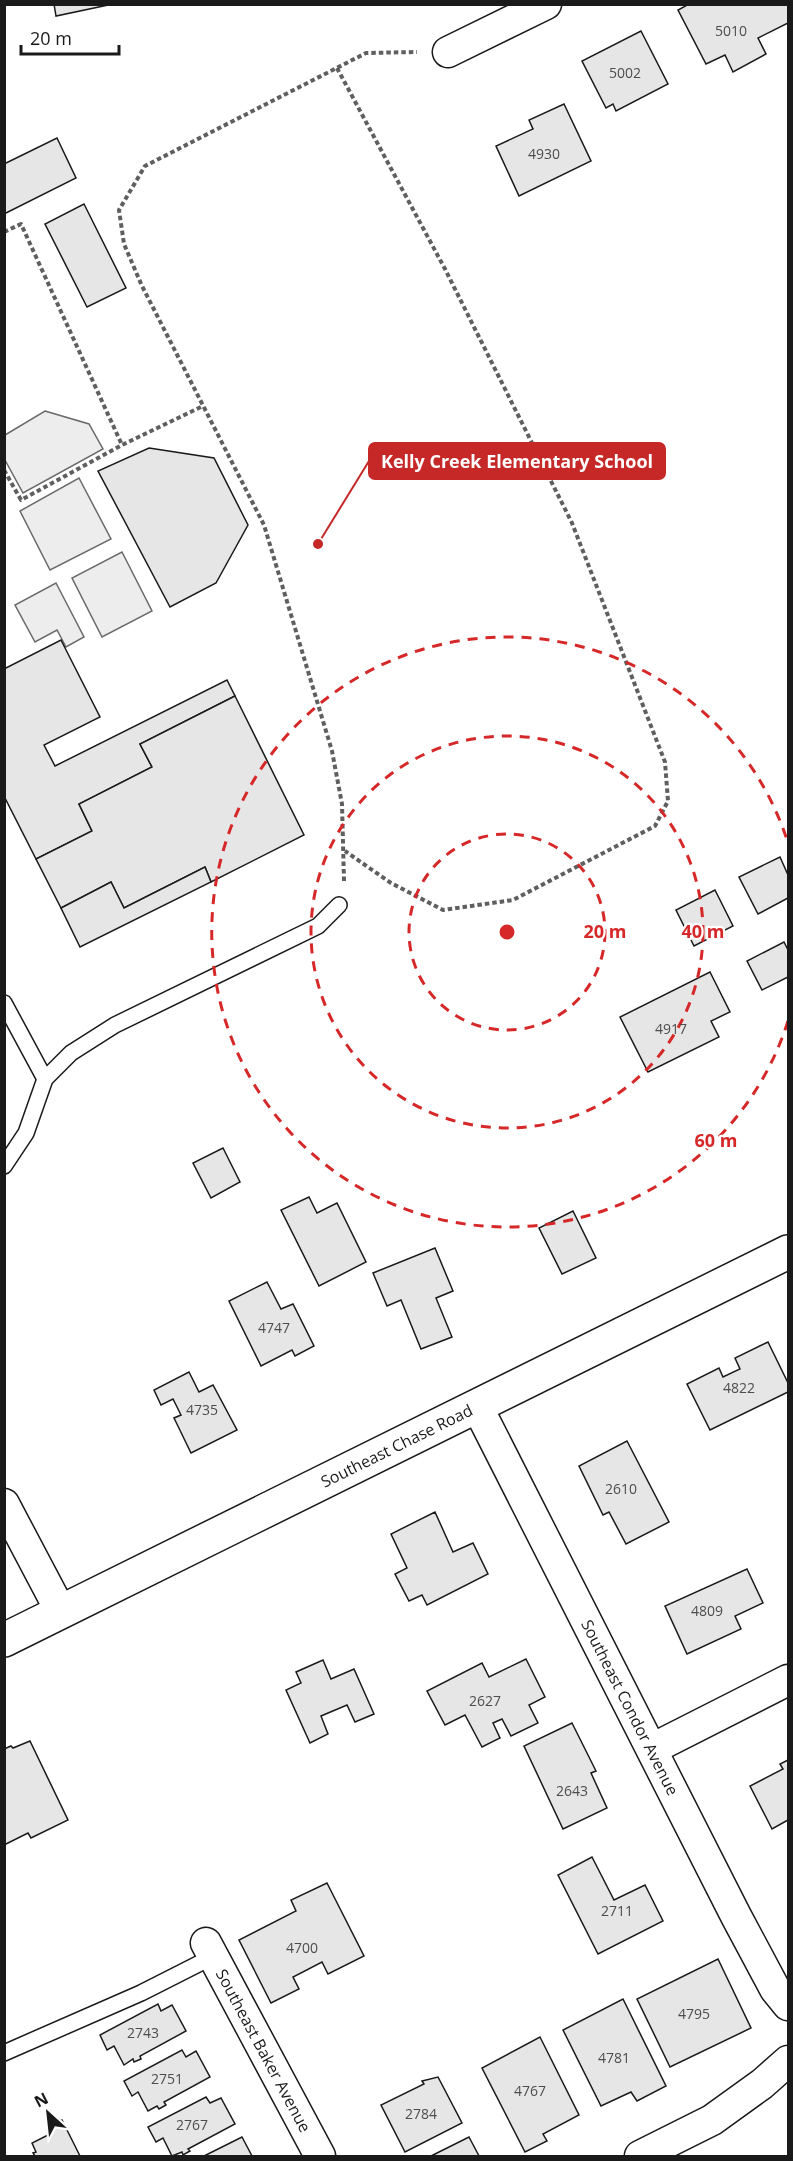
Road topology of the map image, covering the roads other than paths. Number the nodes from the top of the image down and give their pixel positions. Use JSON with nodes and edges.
{"nodes":[{"id":1,"x":546,"y":4,"type":"edge"},
{"id":2,"x":448,"y":52,"type":"road end"},
{"id":3,"x":339,"y":905,"type":"road end"},
{"id":4,"x":4,"y":1003,"type":"edge"},
{"id":5,"x":45,"y":1079,"type":"junction"},
{"id":6,"x":4,"y":1166,"type":"edge"},
{"id":7,"x":789,"y":1252,"type":"edge"},
{"id":8,"x":477,"y":1406,"type":"junction"},
{"id":9,"x":4,"y":1504,"type":"edge"},
{"id":10,"x":60,"y":1612,"type":"junction"},
{"id":11,"x":4,"y":1640,"type":"edge"},
{"id":12,"x":789,"y":1680,"type":"edge"},
{"id":13,"x":652,"y":1749,"type":"junction"},
{"id":14,"x":210,"y":1950,"type":"joint"},
{"id":15,"x":789,"y":2005,"type":"edge"},
{"id":16,"x":4,"y":2053,"type":"edge"},
{"id":17,"x":789,"y":2061,"type":"edge"},
{"id":18,"x":320,"y":2157,"type":"edge"},
{"id":19,"x":640,"y":2157,"type":"edge"}],
"edges":[{"from":1,"to":2,"type":"street"},
{"from":3,"to":5,"type":"lane"},
{"from":4,"to":5,"type":"lane"},
{"from":5,"to":6,"type":"lane"},
{"from":7,"to":8,"type":"street","name":"Southeast Chase Road"},
{"from":8,"to":10,"type":"street","name":"Southeast Chase Road"},
{"from":8,"to":13,"type":"street","name":"Southeast Condor Avenue"},
{"from":9,"to":10,"type":"street"},
{"from":10,"to":11,"type":"street","name":"Southeast Chase Road"},
{"from":12,"to":13,"type":"street"},
{"from":13,"to":15,"type":"street","name":"Southeast Condor Avenue"},
{"from":14,"to":16,"type":"lane"},
{"from":14,"to":18,"type":"street","name":"Southeast Baker Avenue"},
{"from":17,"to":19,"type":"street"}]}
